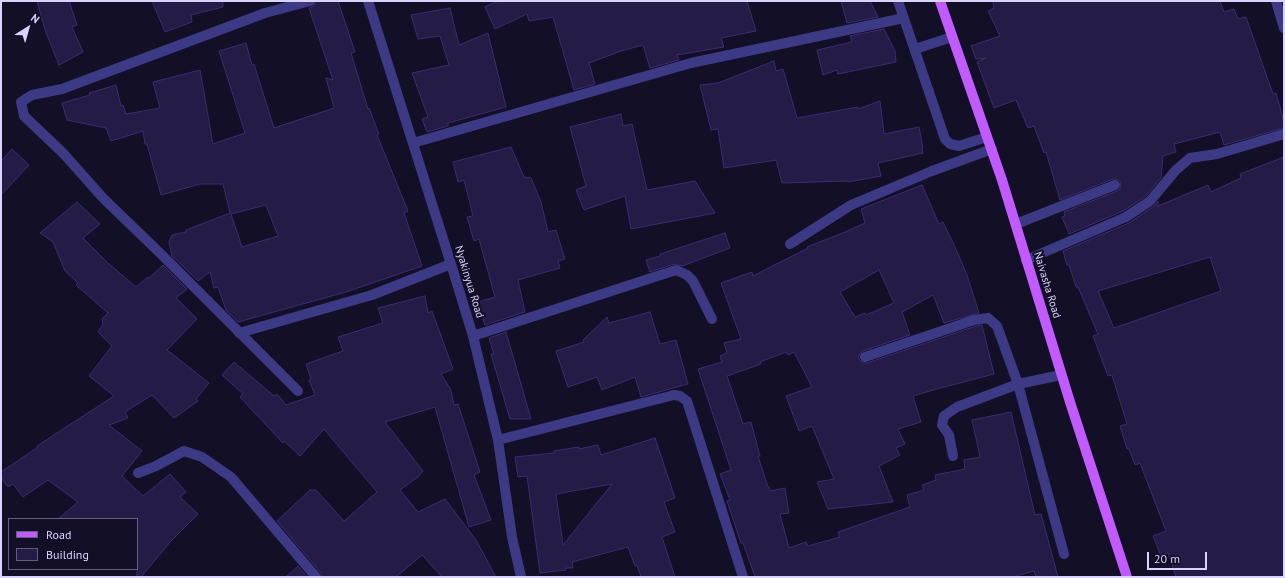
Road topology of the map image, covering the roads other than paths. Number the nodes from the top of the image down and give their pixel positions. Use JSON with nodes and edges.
{"nodes":[{"id":1,"x":310,"y":1,"type":"edge"},
{"id":2,"x":368,"y":1,"type":"edge"},
{"id":3,"x":898,"y":1,"type":"edge"},
{"id":4,"x":940,"y":1,"type":"edge"},
{"id":5,"x":1276,"y":1,"type":"edge"},
{"id":6,"x":904,"y":18,"type":"junction"},
{"id":7,"x":1284,"y":28,"type":"edge"},
{"id":8,"x":952,"y":36,"type":"junction"},
{"id":9,"x":915,"y":49,"type":"junction"},
{"id":10,"x":1284,"y":134,"type":"edge"},
{"id":11,"x":987,"y":137,"type":"junction"},
{"id":12,"x":413,"y":143,"type":"junction"},
{"id":13,"x":992,"y":149,"type":"junction"},
{"id":14,"x":1115,"y":185,"type":"dead end"},
{"id":15,"x":1016,"y":224,"type":"junction"},
{"id":16,"x":790,"y":244,"type":"dead end"},
{"id":17,"x":1026,"y":260,"type":"junction"},
{"id":18,"x":451,"y":264,"type":"junction"},
{"id":19,"x":712,"y":319,"type":"dead end"},
{"id":20,"x":239,"y":333,"type":"junction"},
{"id":21,"x":473,"y":336,"type":"junction"},
{"id":22,"x":865,"y":357,"type":"dead end"},
{"id":23,"x":1061,"y":375,"type":"junction"},
{"id":24,"x":1018,"y":384,"type":"junction"},
{"id":25,"x":298,"y":391,"type":"dead end"},
{"id":26,"x":498,"y":440,"type":"junction"},
{"id":27,"x":953,"y":456,"type":"dead end"},
{"id":28,"x":138,"y":473,"type":"dead end"},
{"id":29,"x":1064,"y":554,"type":"dead end"},
{"id":30,"x":316,"y":577,"type":"edge"},
{"id":31,"x":521,"y":577,"type":"edge"},
{"id":32,"x":743,"y":577,"type":"edge"},
{"id":33,"x":1127,"y":577,"type":"edge"}],
"edges":[{"from":1,"to":20,"type":"street"},
{"from":2,"to":12,"type":"street","name":"Nyakinyua Road"},
{"from":3,"to":6,"type":"street"},
{"from":4,"to":8,"type":"main road","name":"Naivasha Road"},
{"from":5,"to":7,"type":"street"},
{"from":6,"to":9,"type":"street"},
{"from":6,"to":12,"type":"street"},
{"from":8,"to":9,"type":"street"},
{"from":8,"to":11,"type":"main road","name":"Naivasha Road"},
{"from":9,"to":11,"type":"street"},
{"from":10,"to":17,"type":"street"},
{"from":11,"to":13,"type":"main road","name":"Naivasha Road"},
{"from":12,"to":18,"type":"street","name":"Nyakinyua Road"},
{"from":13,"to":15,"type":"main road","name":"Naivasha Road"},
{"from":13,"to":16,"type":"street"},
{"from":14,"to":15,"type":"street"},
{"from":15,"to":17,"type":"main road","name":"Naivasha Road"},
{"from":17,"to":23,"type":"main road","name":"Naivasha Road"},
{"from":18,"to":20,"type":"street"},
{"from":18,"to":21,"type":"street","name":"Nyakinyua Road"},
{"from":19,"to":21,"type":"street"},
{"from":20,"to":25,"type":"street"},
{"from":21,"to":26,"type":"street","name":"Nyakinyua Road"},
{"from":22,"to":24,"type":"street"},
{"from":23,"to":24,"type":"street"},
{"from":23,"to":33,"type":"main road","name":"Naivasha Road"},
{"from":24,"to":27,"type":"street"},
{"from":24,"to":29,"type":"street"},
{"from":26,"to":31,"type":"street","name":"Nyakinyua Road"},
{"from":26,"to":32,"type":"street"},
{"from":28,"to":30,"type":"street"}]}
